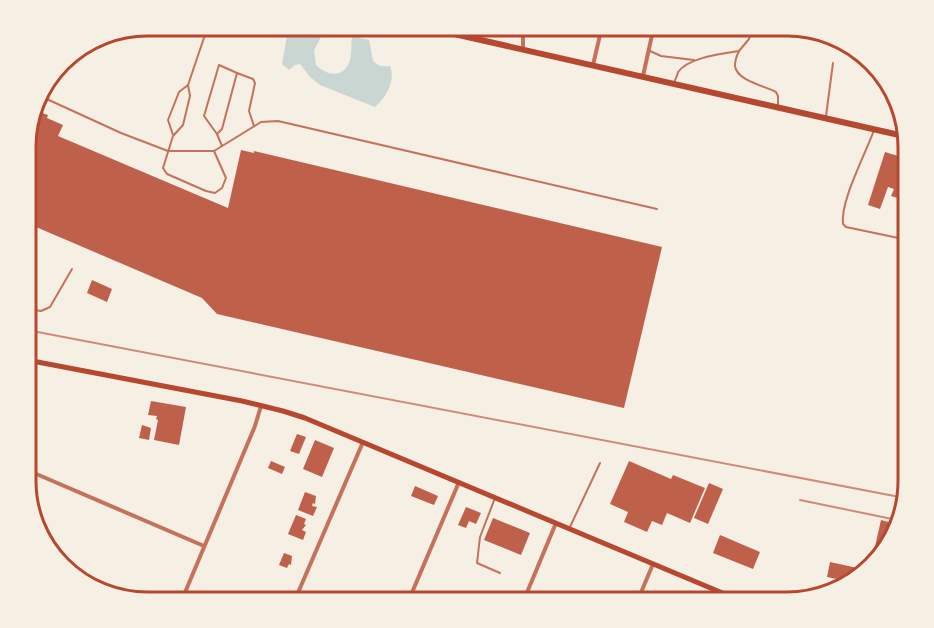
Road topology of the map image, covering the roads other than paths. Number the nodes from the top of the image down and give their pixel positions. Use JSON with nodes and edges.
{"nodes":[{"id":1,"x":205,"y":36,"type":"edge"},
{"id":2,"x":464,"y":36,"type":"edge"},
{"id":3,"x":523,"y":36,"type":"edge"},
{"id":4,"x":600,"y":36,"type":"edge"},
{"id":5,"x":652,"y":36,"type":"edge"},
{"id":6,"x":750,"y":36,"type":"edge"},
{"id":7,"x":523,"y":49,"type":"junction"},
{"id":8,"x":648,"y":50,"type":"junction"},
{"id":9,"x":739,"y":51,"type":"junction"},
{"id":10,"x":697,"y":60,"type":"junction"},
{"id":11,"x":833,"y":63,"type":"dead end"},
{"id":12,"x":593,"y":65,"type":"junction"},
{"id":13,"x":237,"y":73,"type":"junction"},
{"id":14,"x":643,"y":76,"type":"junction"},
{"id":15,"x":674,"y":83,"type":"junction"},
{"id":16,"x":188,"y":85,"type":"junction"},
{"id":17,"x":47,"y":99,"type":"edge"},
{"id":18,"x":778,"y":107,"type":"junction"},
{"id":19,"x":825,"y":118,"type":"junction"},
{"id":20,"x":254,"y":126,"type":"junction"},
{"id":21,"x":874,"y":130,"type":"junction"},
{"id":22,"x":217,"y":134,"type":"junction"},
{"id":23,"x":897,"y":135,"type":"edge"},
{"id":24,"x":173,"y":136,"type":"junction"},
{"id":25,"x":222,"y":146,"type":"junction"},
{"id":26,"x":168,"y":151,"type":"junction"},
{"id":27,"x":214,"y":151,"type":"junction"},
{"id":28,"x":657,"y":208,"type":"dead end"},
{"id":29,"x":898,"y":238,"type":"edge"},
{"id":30,"x":72,"y":269,"type":"dead end"},
{"id":31,"x":36,"y":310,"type":"edge"},
{"id":32,"x":36,"y":362,"type":"edge"},
{"id":33,"x":261,"y":406,"type":"junction"},
{"id":34,"x":363,"y":441,"type":"junction"},
{"id":35,"x":600,"y":463,"type":"dead end"},
{"id":36,"x":36,"y":474,"type":"edge"},
{"id":37,"x":459,"y":482,"type":"junction"},
{"id":38,"x":495,"y":498,"type":"junction"},
{"id":39,"x":556,"y":523,"type":"junction"},
{"id":40,"x":569,"y":529,"type":"junction"},
{"id":41,"x":204,"y":546,"type":"junction"},
{"id":42,"x":653,"y":564,"type":"junction"},
{"id":43,"x":500,"y":573,"type":"dead end"},
{"id":44,"x":185,"y":592,"type":"edge"},
{"id":45,"x":298,"y":592,"type":"edge"},
{"id":46,"x":412,"y":592,"type":"edge"},
{"id":47,"x":527,"y":592,"type":"edge"},
{"id":48,"x":641,"y":592,"type":"edge"},
{"id":49,"x":720,"y":592,"type":"edge"}],
"edges":[{"from":1,"to":16,"type":"lane"},
{"from":2,"to":7,"type":"main road"},
{"from":3,"to":7,"type":"street"},
{"from":4,"to":12,"type":"street"},
{"from":5,"to":8,"type":"street"},
{"from":6,"to":9,"type":"lane"},
{"from":7,"to":12,"type":"main road"},
{"from":8,"to":10,"type":"lane"},
{"from":8,"to":14,"type":"street"},
{"from":9,"to":10,"type":"lane"},
{"from":9,"to":18,"type":"lane"},
{"from":10,"to":15,"type":"lane"},
{"from":11,"to":19,"type":"lane"},
{"from":12,"to":14,"type":"main road"},
{"from":13,"to":20,"type":"lane"},
{"from":13,"to":22,"type":"lane"},
{"from":13,"to":22,"type":"lane"},
{"from":14,"to":15,"type":"main road"},
{"from":15,"to":18,"type":"main road"},
{"from":16,"to":24,"type":"lane"},
{"from":16,"to":24,"type":"lane"},
{"from":17,"to":26,"type":"lane"},
{"from":18,"to":19,"type":"main road"},
{"from":19,"to":21,"type":"main road"},
{"from":20,"to":25,"type":"lane"},
{"from":20,"to":28,"type":"lane"},
{"from":21,"to":23,"type":"main road"},
{"from":21,"to":29,"type":"lane"},
{"from":22,"to":25,"type":"lane"},
{"from":24,"to":26,"type":"lane"},
{"from":25,"to":27,"type":"lane"},
{"from":26,"to":27,"type":"lane"},
{"from":26,"to":27,"type":"lane"},
{"from":30,"to":31,"type":"lane"},
{"from":32,"to":33,"type":"main road"},
{"from":33,"to":34,"type":"main road"},
{"from":33,"to":41,"type":"street"},
{"from":34,"to":37,"type":"main road"},
{"from":34,"to":45,"type":"street"},
{"from":35,"to":40,"type":"lane"},
{"from":36,"to":41,"type":"street"},
{"from":37,"to":38,"type":"main road"},
{"from":37,"to":46,"type":"street"},
{"from":38,"to":39,"type":"main road"},
{"from":38,"to":43,"type":"lane"},
{"from":39,"to":40,"type":"main road"},
{"from":39,"to":47,"type":"street"},
{"from":40,"to":42,"type":"main road"},
{"from":41,"to":44,"type":"street"},
{"from":42,"to":48,"type":"street"},
{"from":42,"to":49,"type":"main road"}]}
